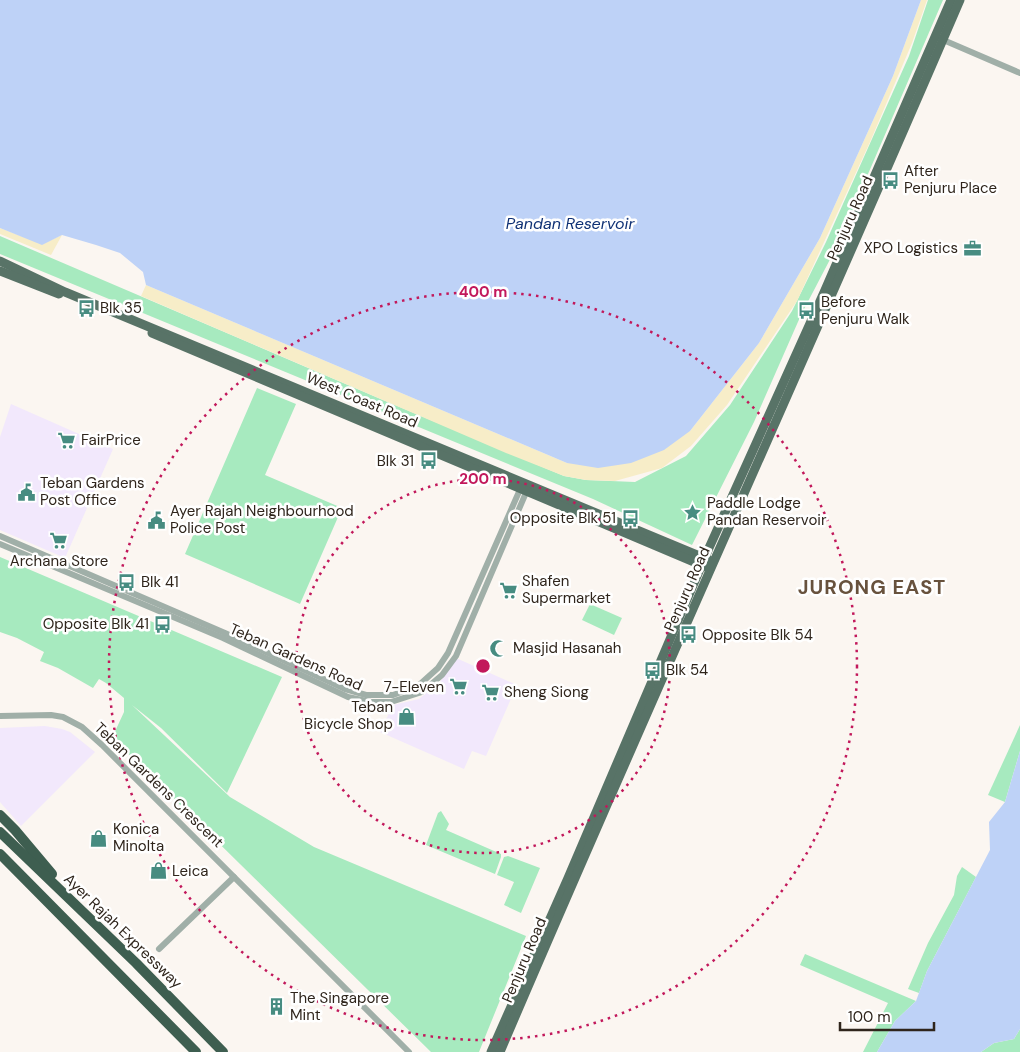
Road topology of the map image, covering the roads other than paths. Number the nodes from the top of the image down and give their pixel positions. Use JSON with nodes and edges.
{"nodes":[{"id":1,"x":951,"y":0,"type":"edge"},
{"id":2,"x":960,"y":0,"type":"edge"},
{"id":3,"x":939,"y":38,"type":"junction"},
{"id":4,"x":1020,"y":73,"type":"edge"},
{"id":5,"x":0,"y":261,"type":"edge"},
{"id":6,"x":0,"y":271,"type":"edge"},
{"id":7,"x":525,"y":486,"type":"junction"},
{"id":8,"x":0,"y":536,"type":"edge"},
{"id":9,"x":0,"y":544,"type":"edge"},
{"id":10,"x":703,"y":561,"type":"junction"},
{"id":11,"x":713,"y":565,"type":"junction"},
{"id":12,"x":224,"y":636,"type":"junction"},
{"id":13,"x":1,"y":716,"type":"edge"},
{"id":14,"x":0,"y":815,"type":"edge"},
{"id":15,"x":0,"y":832,"type":"edge"},
{"id":16,"x":0,"y":854,"type":"edge"},
{"id":17,"x":580,"y":859,"type":"junction"},
{"id":18,"x":234,"y":877,"type":"junction"},
{"id":19,"x":83,"y":912,"type":"junction"},
{"id":20,"x":159,"y":949,"type":"dead end"},
{"id":21,"x":196,"y":1052,"type":"edge"},
{"id":22,"x":223,"y":1052,"type":"edge"},
{"id":23,"x":409,"y":1052,"type":"edge"},
{"id":24,"x":491,"y":1052,"type":"edge"},
{"id":25,"x":500,"y":1052,"type":"edge"}],
"edges":[{"from":1,"to":3,"type":"main road","name":"Penjuru Road"},
{"from":2,"to":3,"type":"main road","name":"Penjuru Road"},
{"from":3,"to":4,"type":"street"},
{"from":3,"to":10,"type":"main road","name":"Penjuru Road"},
{"from":3,"to":11,"type":"main road","name":"Penjuru Road"},
{"from":5,"to":7,"type":"main road","name":"West Coast Road"},
{"from":6,"to":7,"type":"main road","name":"West Coast Road"},
{"from":7,"to":10,"type":"main road","name":"West Coast Road"},
{"from":7,"to":12,"type":"street","name":"Teban Gardens Road"},
{"from":8,"to":12,"type":"street","name":"Teban Gardens Road"},
{"from":9,"to":12,"type":"street","name":"Teban Gardens Road"},
{"from":10,"to":11,"type":"main road","name":"West Coast Road"},
{"from":10,"to":17,"type":"main road","name":"Penjuru Road"},
{"from":11,"to":17,"type":"main road","name":"Penjuru Road"},
{"from":13,"to":18,"type":"street","name":"Teban Gardens Crescent"},
{"from":14,"to":19,"type":"highway"},
{"from":15,"to":19,"type":"highway","name":"Ayer Rajah Expressway"},
{"from":16,"to":21,"type":"highway","name":"Ayer Rajah Expressway"},
{"from":17,"to":24,"type":"main road","name":"Penjuru Road"},
{"from":17,"to":25,"type":"main road","name":"Penjuru Road"},
{"from":18,"to":20,"type":"street"},
{"from":18,"to":23,"type":"street","name":"Teban Gardens Crescent"},
{"from":19,"to":22,"type":"highway","name":"Ayer Rajah Expressway"}]}
